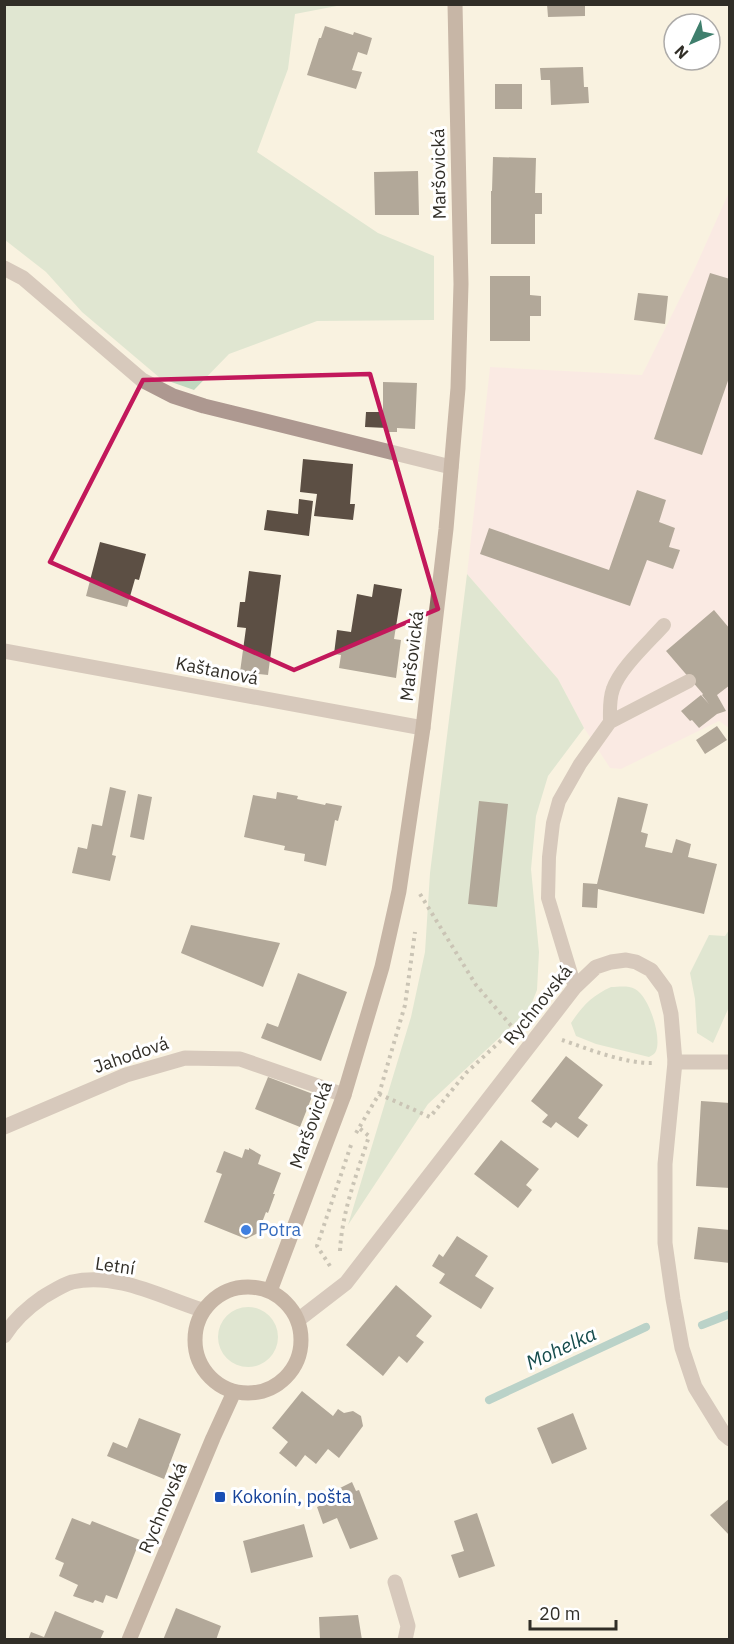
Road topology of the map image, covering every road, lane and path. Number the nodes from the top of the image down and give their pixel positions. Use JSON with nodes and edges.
{"nodes":[{"id":1,"x":454,"y":4,"type":"edge"},
{"id":2,"x":4,"y":268,"type":"edge"},
{"id":3,"x":451,"y":467,"type":"junction"},
{"id":4,"x":664,"y":625,"type":"dead end"},
{"id":5,"x":4,"y":651,"type":"edge"},
{"id":6,"x":688,"y":681,"type":"dead end"},
{"id":7,"x":610,"y":722,"type":"junction"},
{"id":8,"x":423,"y":728,"type":"junction"},
{"id":9,"x":403,"y":865,"type":"junction"},
{"id":10,"x":393,"y":918,"type":"junction"},
{"id":11,"x":575,"y":987,"type":"junction"},
{"id":12,"x":514,"y":1029,"type":"junction"},
{"id":13,"x":540,"y":1032,"type":"junction"},
{"id":14,"x":675,"y":1062,"type":"junction"},
{"id":15,"x":729,"y":1062,"type":"edge"},
{"id":16,"x":379,"y":1094,"type":"junction"},
{"id":17,"x":344,"y":1095,"type":"junction"},
{"id":18,"x":4,"y":1127,"type":"edge"},
{"id":19,"x":358,"y":1127,"type":"junction"},
{"id":20,"x":340,"y":1251,"type":"dead end"},
{"id":21,"x":330,"y":1266,"type":"dead end"},
{"id":22,"x":270,"y":1290,"type":"junction"},
{"id":23,"x":202,"y":1310,"type":"junction"},
{"id":24,"x":298,"y":1320,"type":"junction"},
{"id":25,"x":4,"y":1336,"type":"edge"},
{"id":26,"x":234,"y":1392,"type":"junction"},
{"id":27,"x":728,"y":1435,"type":"edge"},
{"id":28,"x":394,"y":1582,"type":"dead end"},
{"id":29,"x":129,"y":1640,"type":"edge"},
{"id":30,"x":405,"y":1640,"type":"edge"}],
"edges":[{"from":1,"to":3,"type":"main road","name":"Maršovická"},
{"from":2,"to":3,"type":"street"},
{"from":3,"to":8,"type":"main road","name":"Maršovická"},
{"from":4,"to":7,"type":"lane"},
{"from":5,"to":8,"type":"street","name":"Kaštanová"},
{"from":6,"to":7,"type":"lane"},
{"from":7,"to":11,"type":"lane"},
{"from":8,"to":9,"type":"main road","name":"Maršovická"},
{"from":9,"to":10,"type":"main road","name":"Maršovická"},
{"from":9,"to":12,"type":"path"},
{"from":10,"to":16,"type":"path"},
{"from":10,"to":17,"type":"main road","name":"Maršovická"},
{"from":11,"to":13,"type":"street","name":"Rychnovská"},
{"from":11,"to":14,"type":"street","name":"Rychnovská"},
{"from":12,"to":13,"type":"path"},
{"from":12,"to":16,"type":"path"},
{"from":13,"to":14,"type":"path"},
{"from":13,"to":24,"type":"street","name":"Rychnovská"},
{"from":14,"to":15,"type":"street"},
{"from":14,"to":27,"type":"street","name":"Rychnovská"},
{"from":16,"to":19,"type":"path"},
{"from":17,"to":18,"type":"street","name":"Jahodová"},
{"from":17,"to":22,"type":"main road","name":"Maršovická"},
{"from":19,"to":20,"type":"path"},
{"from":19,"to":21,"type":"path"},
{"from":22,"to":23,"type":"main road"},
{"from":22,"to":24,"type":"main road"},
{"from":23,"to":25,"type":"street","name":"Letní"},
{"from":23,"to":26,"type":"main road"},
{"from":24,"to":26,"type":"main road"},
{"from":26,"to":29,"type":"main road","name":"Rychnovská"},
{"from":28,"to":30,"type":"street"}]}
